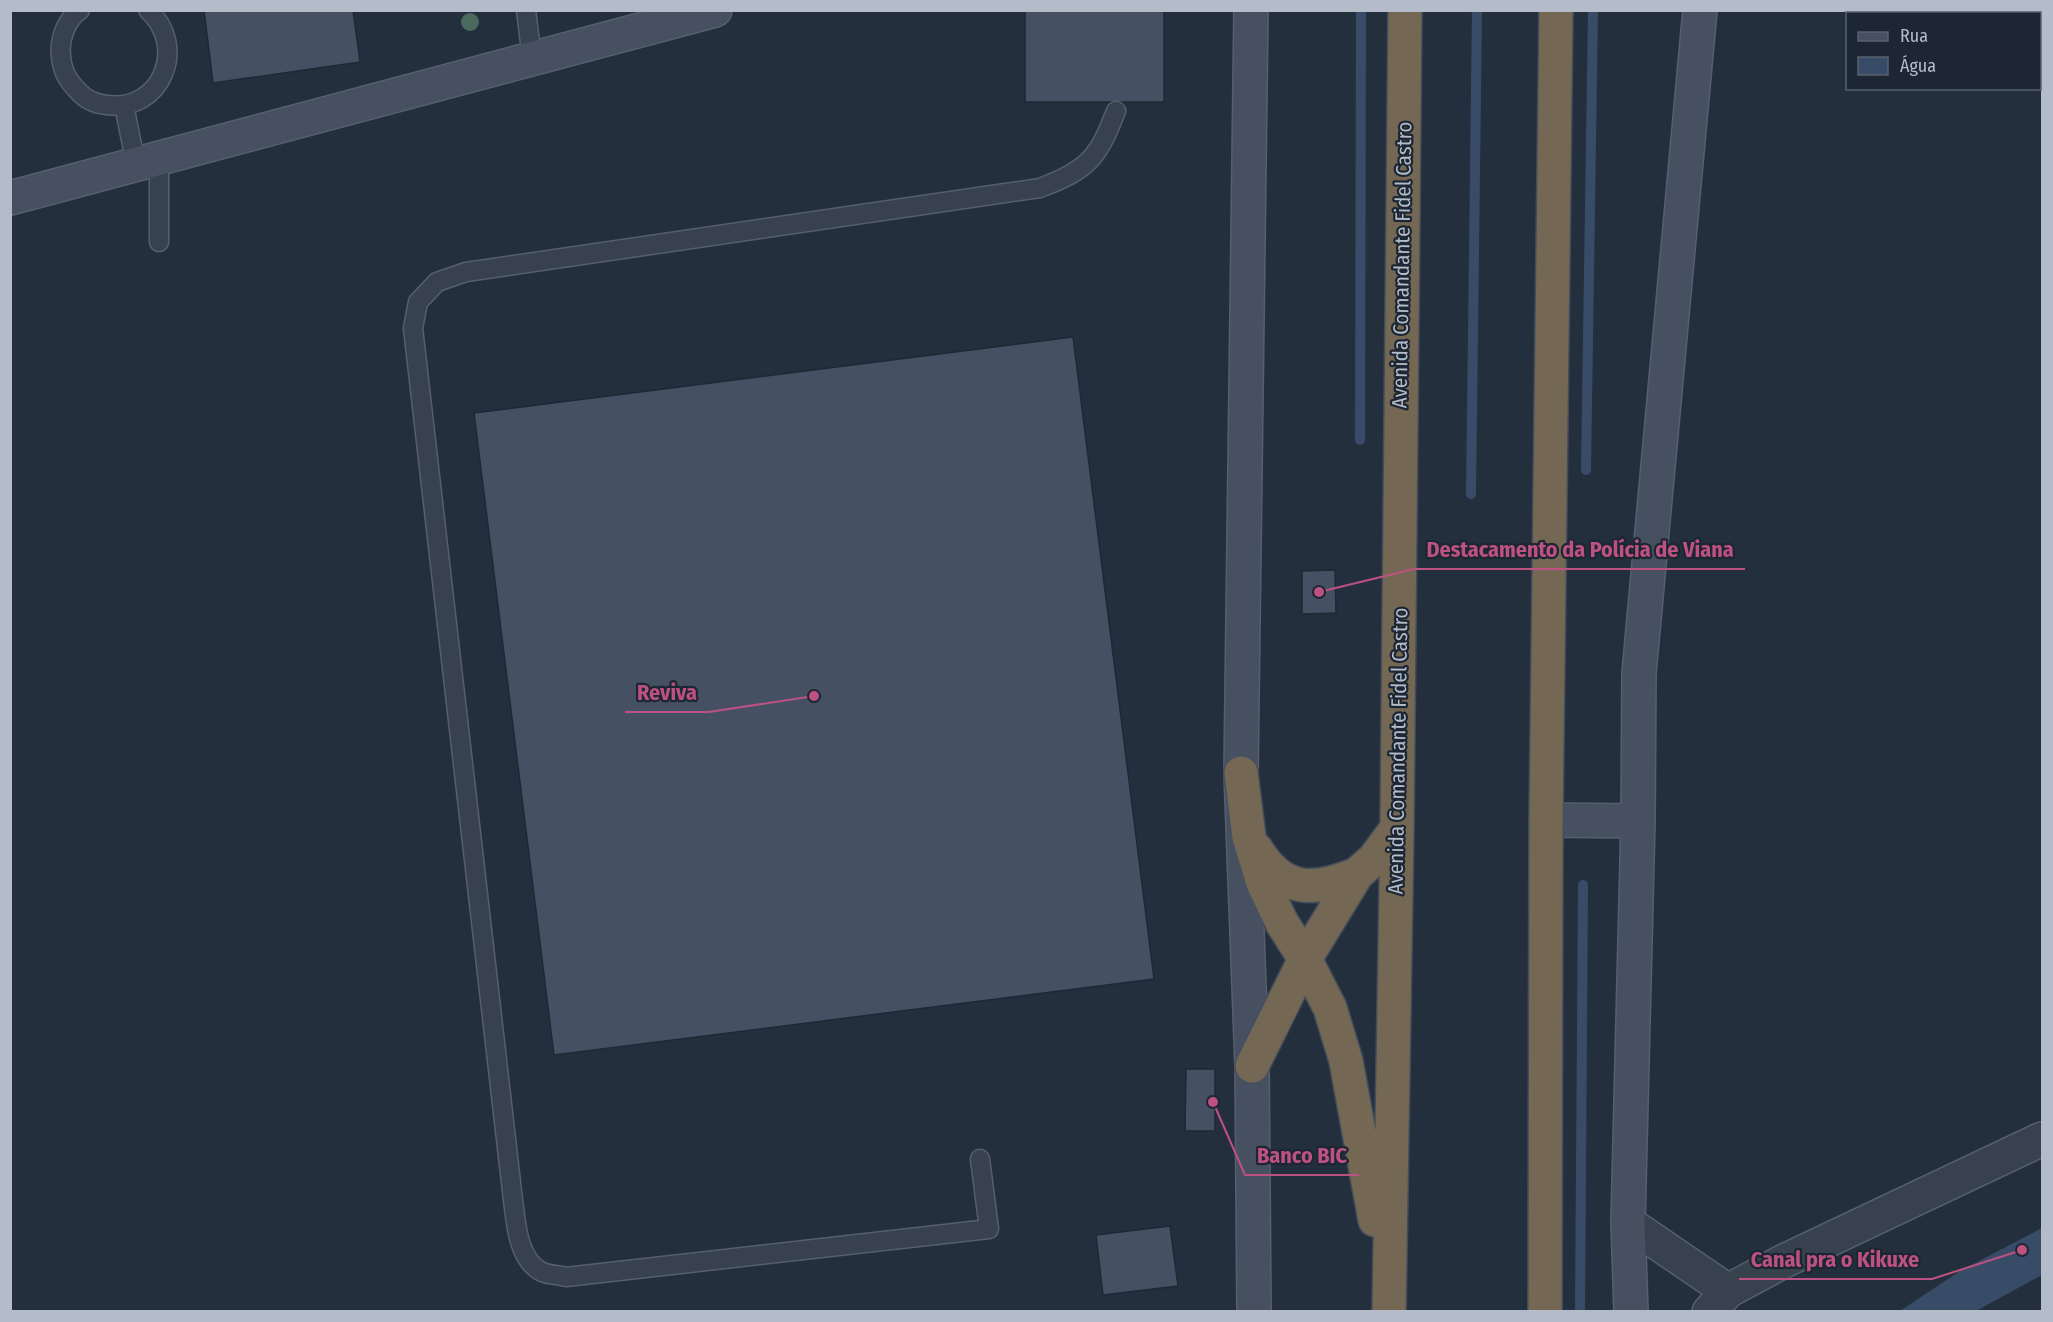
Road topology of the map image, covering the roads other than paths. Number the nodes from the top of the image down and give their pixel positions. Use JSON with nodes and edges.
{"nodes":[{"id":1,"x":80,"y":10,"type":"edge"},
{"id":2,"x":148,"y":10,"type":"edge"},
{"id":3,"x":526,"y":10,"type":"edge"},
{"id":4,"x":715,"y":10,"type":"edge"},
{"id":5,"x":1251,"y":10,"type":"edge"},
{"id":6,"x":1405,"y":10,"type":"edge"},
{"id":7,"x":1556,"y":10,"type":"edge"},
{"id":8,"x":1700,"y":10,"type":"edge"},
{"id":9,"x":532,"y":59,"type":"junction"},
{"id":10,"x":124,"y":105,"type":"junction"},
{"id":11,"x":1116,"y":111,"type":"dead end"},
{"id":12,"x":147,"y":162,"type":"junction"},
{"id":13,"x":10,"y":198,"type":"edge"},
{"id":14,"x":159,"y":242,"type":"dead end"},
{"id":15,"x":1241,"y":773,"type":"junction"},
{"id":16,"x":1546,"y":820,"type":"junction"},
{"id":17,"x":1638,"y":821,"type":"junction"},
{"id":18,"x":1397,"y":828,"type":"junction"},
{"id":19,"x":1249,"y":837,"type":"junction"},
{"id":20,"x":1357,"y":874,"type":"junction"},
{"id":21,"x":1305,"y":959,"type":"junction"},
{"id":22,"x":1252,"y":1066,"type":"junction"},
{"id":23,"x":2043,"y":1139,"type":"edge"},
{"id":24,"x":981,"y":1159,"type":"dead end"},
{"id":25,"x":1628,"y":1223,"type":"junction"},
{"id":26,"x":1718,"y":1301,"type":"edge"},
{"id":27,"x":1254,"y":1311,"type":"edge"},
{"id":28,"x":1387,"y":1311,"type":"edge"},
{"id":29,"x":1545,"y":1311,"type":"edge"},
{"id":30,"x":1631,"y":1311,"type":"edge"}],
"edges":[{"from":1,"to":10,"type":"lane"},
{"from":2,"to":10,"type":"lane"},
{"from":3,"to":9,"type":"lane"},
{"from":4,"to":9,"type":"street"},
{"from":5,"to":15,"type":"street"},
{"from":6,"to":18,"type":"highway","name":"Avenida Comandante Fidel Castro"},
{"from":7,"to":16,"type":"highway"},
{"from":8,"to":17,"type":"street"},
{"from":9,"to":12,"type":"street"},
{"from":10,"to":12,"type":"lane"},
{"from":11,"to":24,"type":"lane"},
{"from":12,"to":13,"type":"street"},
{"from":12,"to":14,"type":"lane"},
{"from":15,"to":19,"type":"highway"},
{"from":15,"to":22,"type":"street"},
{"from":16,"to":17,"type":"street"},
{"from":16,"to":29,"type":"highway"},
{"from":17,"to":25,"type":"street"},
{"from":18,"to":20,"type":"highway"},
{"from":18,"to":28,"type":"highway","name":"Avenida Comandante Fidel Castro"},
{"from":19,"to":20,"type":"highway"},
{"from":19,"to":21,"type":"highway"},
{"from":20,"to":21,"type":"highway"},
{"from":21,"to":22,"type":"highway"},
{"from":21,"to":28,"type":"highway"},
{"from":22,"to":27,"type":"street"},
{"from":23,"to":26,"type":"street"},
{"from":25,"to":26,"type":"street"},
{"from":25,"to":30,"type":"street"}]}
